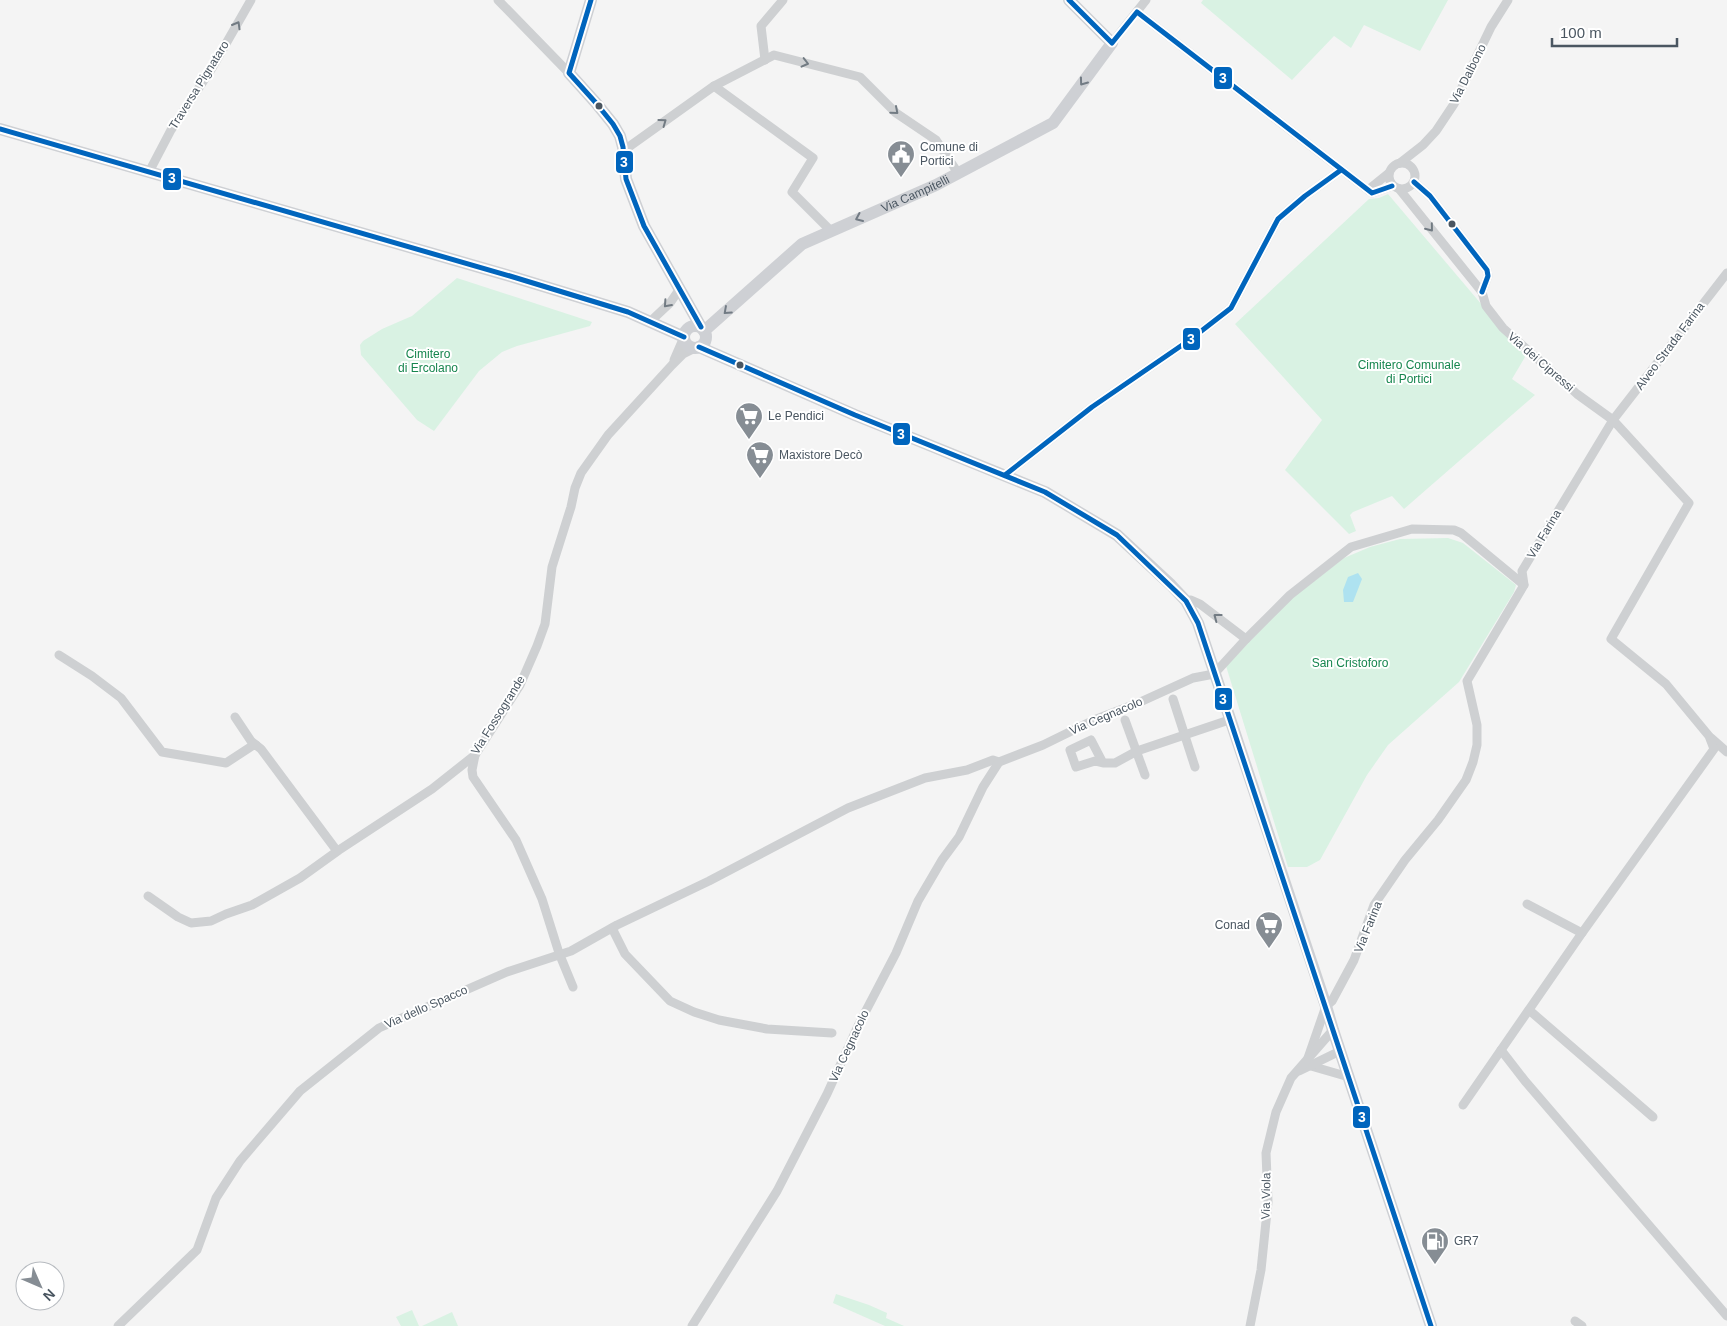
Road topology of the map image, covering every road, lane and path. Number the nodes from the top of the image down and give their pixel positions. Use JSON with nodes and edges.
{"nodes":[{"id":1,"x":251,"y":0,"type":"edge"},
{"id":2,"x":498,"y":0,"type":"edge"},
{"id":3,"x":592,"y":0,"type":"edge"},
{"id":4,"x":783,"y":0,"type":"edge"},
{"id":5,"x":1069,"y":0,"type":"edge"},
{"id":6,"x":1146,"y":0,"type":"edge"},
{"id":7,"x":1508,"y":0,"type":"edge"},
{"id":8,"x":1137,"y":12,"type":"junction"},
{"id":9,"x":1112,"y":42,"type":"junction"},
{"id":10,"x":765,"y":60,"type":"junction"},
{"id":11,"x":569,"y":72,"type":"junction"},
{"id":12,"x":714,"y":86,"type":"junction"},
{"id":13,"x":0,"y":129,"type":"edge"},
{"id":14,"x":1423,"y":145,"type":"junction"},
{"id":15,"x":624,"y":151,"type":"junction"},
{"id":16,"x":1400,"y":163,"type":"junction"},
{"id":17,"x":1413,"y":169,"type":"junction"},
{"id":18,"x":1341,"y":170,"type":"junction"},
{"id":19,"x":149,"y":172,"type":"junction"},
{"id":20,"x":958,"y":173,"type":"junction"},
{"id":21,"x":1389,"y":173,"type":"junction"},
{"id":22,"x":1414,"y":182,"type":"junction"},
{"id":23,"x":1396,"y":188,"type":"junction"},
{"id":24,"x":1368,"y":190,"type":"junction"},
{"id":25,"x":830,"y":231,"type":"junction"},
{"id":26,"x":1727,"y":273,"type":"edge"},
{"id":27,"x":1482,"y":292,"type":"junction"},
{"id":28,"x":682,"y":295,"type":"junction"},
{"id":29,"x":636,"y":315,"type":"junction"},
{"id":30,"x":654,"y":318,"type":"junction"},
{"id":31,"x":696,"y":335,"type":"junction"},
{"id":32,"x":672,"y":365,"type":"junction"},
{"id":33,"x":1613,"y":420,"type":"junction"},
{"id":34,"x":1005,"y":475,"type":"junction"},
{"id":35,"x":1524,"y":585,"type":"junction"},
{"id":36,"x":1186,"y":601,"type":"junction"},
{"id":37,"x":1246,"y":639,"type":"junction"},
{"id":38,"x":59,"y":655,"type":"dead end"},
{"id":39,"x":1214,"y":674,"type":"junction"},
{"id":40,"x":1173,"y":699,"type":"dead end"},
{"id":41,"x":235,"y":717,"type":"dead end"},
{"id":42,"x":1125,"y":720,"type":"dead end"},
{"id":43,"x":1229,"y":720,"type":"junction"},
{"id":44,"x":1185,"y":735,"type":"junction"},
{"id":45,"x":1709,"y":736,"type":"junction"},
{"id":46,"x":256,"y":746,"type":"junction"},
{"id":47,"x":1137,"y":751,"type":"junction"},
{"id":48,"x":1727,"y":752,"type":"edge"},
{"id":49,"x":475,"y":755,"type":"junction"},
{"id":50,"x":999,"y":762,"type":"junction"},
{"id":51,"x":1103,"y":763,"type":"dead end"},
{"id":52,"x":1195,"y":767,"type":"dead end"},
{"id":53,"x":1145,"y":775,"type":"dead end"},
{"id":54,"x":337,"y":851,"type":"junction"},
{"id":55,"x":148,"y":896,"type":"dead end"},
{"id":56,"x":1527,"y":904,"type":"dead end"},
{"id":57,"x":612,"y":928,"type":"junction"},
{"id":58,"x":1582,"y":933,"type":"junction"},
{"id":59,"x":559,"y":953,"type":"junction"},
{"id":60,"x":573,"y":987,"type":"dead end"},
{"id":61,"x":1326,"y":1006,"type":"junction"},
{"id":62,"x":1529,"y":1010,"type":"junction"},
{"id":63,"x":1333,"y":1030,"type":"junction"},
{"id":64,"x":832,"y":1033,"type":"dead end"},
{"id":65,"x":1501,"y":1050,"type":"junction"},
{"id":66,"x":1340,"y":1052,"type":"junction"},
{"id":67,"x":1309,"y":1062,"type":"junction"},
{"id":68,"x":1349,"y":1077,"type":"junction"},
{"id":69,"x":1463,"y":1105,"type":"dead end"},
{"id":70,"x":1653,"y":1117,"type":"dead end"},
{"id":71,"x":1727,"y":1316,"type":"edge"},
{"id":72,"x":118,"y":1326,"type":"edge"},
{"id":73,"x":692,"y":1326,"type":"edge"},
{"id":74,"x":1250,"y":1326,"type":"edge"},
{"id":75,"x":1431,"y":1326,"type":"edge"}],
"edges":[{"from":19,"to":1,"type":"street","name":"Traversa Pignataro","one_way":true},
{"from":2,"to":11,"type":"street"},
{"from":3,"to":11,"type":"main road"},
{"from":4,"to":10,"type":"street"},
{"from":5,"to":9,"type":"main road"},
{"from":6,"to":8,"type":"street"},
{"from":7,"to":14,"type":"street","name":"Via Dalbono"},
{"from":8,"to":9,"type":"street"},
{"from":8,"to":18,"type":"street"},
{"from":9,"to":20,"type":"main road","name":"Via Campitelli","one_way":true},
{"from":10,"to":12,"type":"street"},
{"from":10,"to":20,"type":"street","one_way":true},
{"from":11,"to":15,"type":"main road"},
{"from":15,"to":12,"type":"street","one_way":true},
{"from":12,"to":25,"type":"street"},
{"from":13,"to":19,"type":"main road"},
{"from":14,"to":16,"type":"street","name":"Via Dalbono"},
{"from":14,"to":17,"type":"street","name":"Via Dalbono"},
{"from":15,"to":28,"type":"main road"},
{"from":16,"to":17,"type":"street"},
{"from":16,"to":21,"type":"street","name":"Via Dalbono"},
{"from":17,"to":22,"type":"street","name":"Via Dalbono"},
{"from":18,"to":24,"type":"street"},
{"from":18,"to":34,"type":"street"},
{"from":19,"to":29,"type":"main road"},
{"from":20,"to":25,"type":"main road","name":"Via Campitelli","one_way":true},
{"from":21,"to":23,"type":"street"},
{"from":21,"to":24,"type":"street"},
{"from":22,"to":23,"type":"street"},
{"from":22,"to":27,"type":"street"},
{"from":23,"to":24,"type":"street"},
{"from":23,"to":27,"type":"street","name":"Via dei Cipressi","one_way":true},
{"from":25,"to":31,"type":"main road","name":"Via Campitelli","one_way":true},
{"from":26,"to":33,"type":"street","name":"Alveo Strada Farina"},
{"from":27,"to":33,"type":"street","name":"Via dei Cipressi"},
{"from":28,"to":30,"type":"street","one_way":true},
{"from":28,"to":31,"type":"main road"},
{"from":29,"to":30,"type":"main road"},
{"from":29,"to":31,"type":"main road"},
{"from":30,"to":31,"type":"main road"},
{"from":31,"to":32,"type":"street"},
{"from":31,"to":32,"type":"street"},
{"from":31,"to":34,"type":"main road"},
{"from":32,"to":49,"type":"street","name":"Via Fossogrande"},
{"from":33,"to":35,"type":"street","name":"Via Farina"},
{"from":33,"to":45,"type":"street"},
{"from":34,"to":36,"type":"main road"},
{"from":35,"to":37,"type":"street"},
{"from":35,"to":61,"type":"street","name":"Via Farina"},
{"from":37,"to":36,"type":"street","one_way":true},
{"from":36,"to":39,"type":"main road"},
{"from":37,"to":39,"type":"street"},
{"from":38,"to":46,"type":"street"},
{"from":39,"to":43,"type":"main road"},
{"from":39,"to":50,"type":"street","name":"Via Cegnacolo"},
{"from":40,"to":44,"type":"street"},
{"from":41,"to":46,"type":"street"},
{"from":42,"to":47,"type":"street"},
{"from":43,"to":44,"type":"street"},
{"from":43,"to":61,"type":"main road"},
{"from":44,"to":47,"type":"street"},
{"from":44,"to":52,"type":"street"},
{"from":45,"to":48,"type":"street"},
{"from":45,"to":58,"type":"street"},
{"from":46,"to":54,"type":"street"},
{"from":47,"to":51,"type":"street"},
{"from":47,"to":53,"type":"street"},
{"from":49,"to":54,"type":"street","name":"Via Fossogrande"},
{"from":49,"to":59,"type":"street"},
{"from":50,"to":57,"type":"street","name":"Via Cegnacolo"},
{"from":50,"to":73,"type":"street","name":"Via Cegnacolo"},
{"from":54,"to":55,"type":"street","name":"Via Fossogrande"},
{"from":56,"to":58,"type":"street"},
{"from":57,"to":59,"type":"street","name":"Via Cegnacolo"},
{"from":57,"to":64,"type":"street"},
{"from":58,"to":62,"type":"street"},
{"from":59,"to":60,"type":"street"},
{"from":59,"to":72,"type":"street","name":"Via dello Spacco"},
{"from":61,"to":63,"type":"main road"},
{"from":61,"to":67,"type":"street"},
{"from":62,"to":65,"type":"street"},
{"from":62,"to":70,"type":"street"},
{"from":63,"to":66,"type":"main road"},
{"from":63,"to":67,"type":"street","name":"Via Viola"},
{"from":65,"to":69,"type":"street"},
{"from":65,"to":71,"type":"street"},
{"from":66,"to":67,"type":"street","name":"Via Viola"},
{"from":66,"to":68,"type":"main road"},
{"from":67,"to":68,"type":"street"},
{"from":67,"to":74,"type":"street","name":"Via Viola"},
{"from":68,"to":75,"type":"main road"}]}
